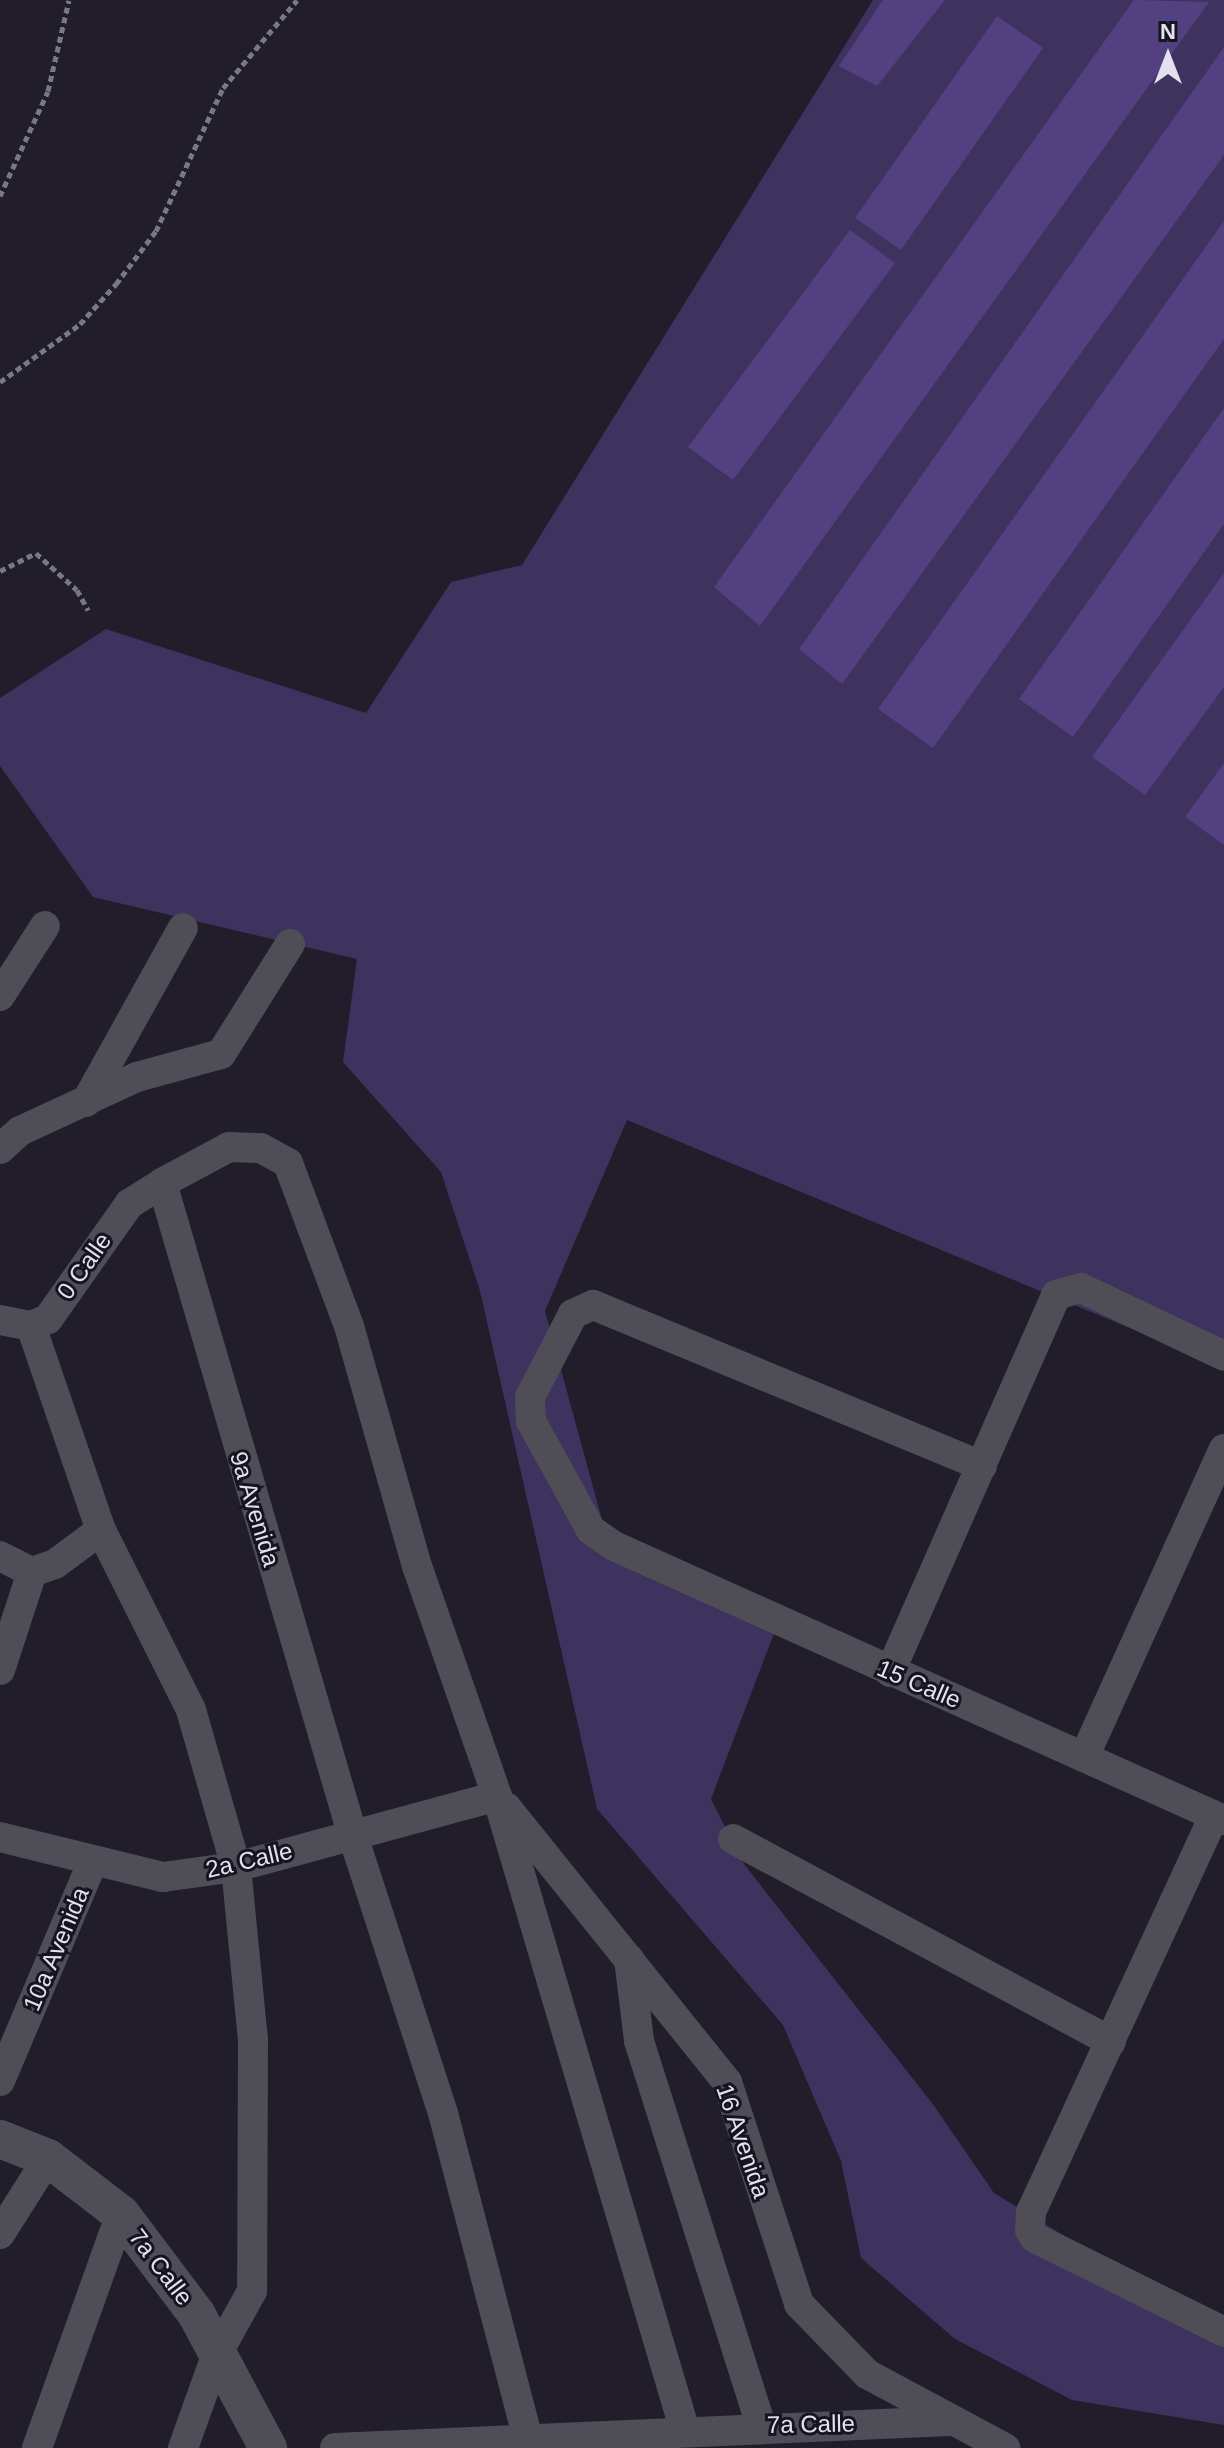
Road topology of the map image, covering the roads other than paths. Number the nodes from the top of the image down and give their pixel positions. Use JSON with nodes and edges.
{"nodes":[{"id":1,"x":45,"y":926,"type":"dead end"},
{"id":2,"x":183,"y":928,"type":"dead end"},
{"id":3,"x":290,"y":944,"type":"dead end"},
{"id":4,"x":0,"y":996,"type":"edge"},
{"id":5,"x":86,"y":1102,"type":"junction"},
{"id":6,"x":0,"y":1149,"type":"edge"},
{"id":7,"x":162,"y":1183,"type":"junction"},
{"id":8,"x":0,"y":1320,"type":"edge"},
{"id":9,"x":31,"y":1326,"type":"junction"},
{"id":10,"x":1224,"y":1356,"type":"edge"},
{"id":11,"x":1224,"y":1449,"type":"edge"},
{"id":12,"x":982,"y":1466,"type":"junction"},
{"id":13,"x":101,"y":1530,"type":"junction"},
{"id":14,"x":0,"y":1556,"type":"edge"},
{"id":15,"x":32,"y":1572,"type":"junction"},
{"id":16,"x":0,"y":1670,"type":"edge"},
{"id":17,"x":890,"y":1672,"type":"junction"},
{"id":18,"x":1085,"y":1755,"type":"junction"},
{"id":19,"x":497,"y":1796,"type":"junction"},
{"id":20,"x":1219,"y":1818,"type":"edge"},
{"id":21,"x":352,"y":1833,"type":"junction"},
{"id":22,"x":0,"y":1837,"type":"edge"},
{"id":23,"x":733,"y":1839,"type":"dead end"},
{"id":24,"x":93,"y":1861,"type":"junction"},
{"id":25,"x":236,"y":1867,"type":"junction"},
{"id":26,"x":628,"y":1956,"type":"junction"},
{"id":27,"x":1111,"y":2042,"type":"junction"},
{"id":28,"x":0,"y":2081,"type":"edge"},
{"id":29,"x":0,"y":2139,"type":"edge"},
{"id":30,"x":48,"y":2158,"type":"junction"},
{"id":31,"x":121,"y":2214,"type":"junction"},
{"id":32,"x":0,"y":2234,"type":"edge"},
{"id":33,"x":1221,"y":2323,"type":"edge"},
{"id":34,"x":216,"y":2356,"type":"junction"},
{"id":35,"x":951,"y":2421,"type":"junction"},
{"id":36,"x":761,"y":2425,"type":"junction"},
{"id":37,"x":685,"y":2431,"type":"junction"},
{"id":38,"x":528,"y":2439,"type":"junction"},
{"id":39,"x":37,"y":2448,"type":"edge"},
{"id":40,"x":183,"y":2448,"type":"edge"},
{"id":41,"x":268,"y":2448,"type":"edge"},
{"id":42,"x":335,"y":2448,"type":"edge"},
{"id":43,"x":1005,"y":2448,"type":"edge"}],
"edges":[{"from":1,"to":4,"type":"street"},
{"from":2,"to":5,"type":"street"},
{"from":3,"to":5,"type":"street"},
{"from":5,"to":6,"type":"street"},
{"from":7,"to":9,"type":"street","name":"0 Calle"},
{"from":7,"to":19,"type":"street","name":"0 Calle"},
{"from":7,"to":21,"type":"street","name":"9a Avenida"},
{"from":8,"to":9,"type":"street"},
{"from":9,"to":13,"type":"street"},
{"from":10,"to":12,"type":"street"},
{"from":11,"to":18,"type":"street"},
{"from":12,"to":17,"type":"street"},
{"from":12,"to":17,"type":"street","name":"15 Calle"},
{"from":13,"to":15,"type":"street"},
{"from":13,"to":25,"type":"street"},
{"from":14,"to":15,"type":"street"},
{"from":15,"to":16,"type":"street"},
{"from":17,"to":18,"type":"street","name":"15 Calle"},
{"from":18,"to":20,"type":"street","name":"15 Calle"},
{"from":19,"to":21,"type":"street","name":"2a Calle"},
{"from":19,"to":26,"type":"street","name":"16 Avenida"},
{"from":19,"to":37,"type":"street","name":"0 Calle"},
{"from":20,"to":27,"type":"street"},
{"from":21,"to":25,"type":"street","name":"2a Calle"},
{"from":21,"to":38,"type":"street","name":"9a Avenida"},
{"from":22,"to":24,"type":"street","name":"2a Calle"},
{"from":23,"to":27,"type":"street"},
{"from":24,"to":25,"type":"street","name":"2a Calle"},
{"from":24,"to":28,"type":"street","name":"10a Avenida"},
{"from":25,"to":34,"type":"street"},
{"from":26,"to":35,"type":"street","name":"16 Avenida"},
{"from":26,"to":36,"type":"street"},
{"from":27,"to":33,"type":"street"},
{"from":29,"to":30,"type":"street","name":"7a Calle"},
{"from":30,"to":31,"type":"street","name":"7a Calle"},
{"from":30,"to":32,"type":"street"},
{"from":31,"to":34,"type":"street","name":"7a Calle"},
{"from":31,"to":39,"type":"street"},
{"from":34,"to":40,"type":"street"},
{"from":34,"to":41,"type":"street","name":"7a Calle"},
{"from":35,"to":36,"type":"street","name":"7a Calle"},
{"from":35,"to":43,"type":"street","name":"16 Avenida"},
{"from":36,"to":37,"type":"street","name":"7a Calle"},
{"from":37,"to":38,"type":"street","name":"7a Calle"},
{"from":38,"to":42,"type":"street","name":"7a Calle"}]}
